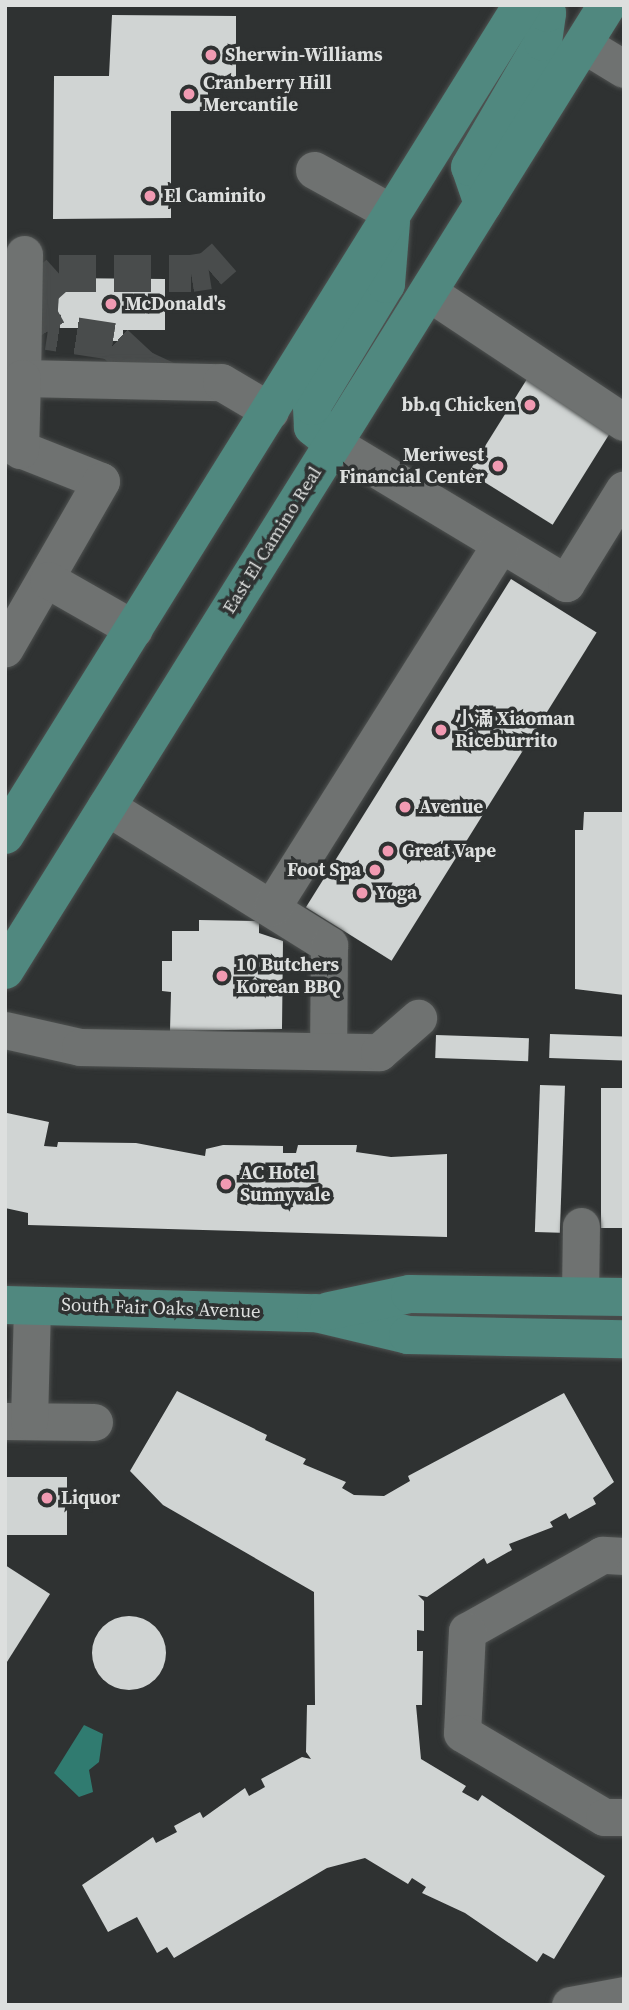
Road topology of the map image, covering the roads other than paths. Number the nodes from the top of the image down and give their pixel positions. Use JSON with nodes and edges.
{"nodes":[{"id":1,"x":522,"y":5,"type":"edge"},
{"id":2,"x":541,"y":5,"type":"edge"},
{"id":3,"x":607,"y":5,"type":"edge"},
{"id":4,"x":583,"y":44,"type":"junction"},
{"id":5,"x":624,"y":69,"type":"edge"},
{"id":6,"x":314,"y":170,"type":"dead end"},
{"id":7,"x":483,"y":204,"type":"junction"},
{"id":8,"x":392,"y":213,"type":"junction"},
{"id":9,"x":23,"y":254,"type":"dead end"},
{"id":10,"x":428,"y":292,"type":"junction"},
{"id":11,"x":22,"y":378,"type":"junction"},
{"id":12,"x":270,"y":411,"type":"junction"},
{"id":13,"x":624,"y":422,"type":"edge"},
{"id":14,"x":333,"y":443,"type":"junction"},
{"id":15,"x":13,"y":446,"type":"edge"},
{"id":16,"x":624,"y":489,"type":"edge"},
{"id":17,"x":500,"y":545,"type":"junction"},
{"id":18,"x":48,"y":580,"type":"junction"},
{"id":19,"x":135,"y":629,"type":"junction"},
{"id":20,"x":5,"y":648,"type":"edge"},
{"id":21,"x":106,"y":806,"type":"junction"},
{"id":22,"x":5,"y":835,"type":"edge"},
{"id":23,"x":272,"y":907,"type":"junction"},
{"id":24,"x":5,"y":970,"type":"edge"},
{"id":25,"x":418,"y":1018,"type":"dead end"},
{"id":26,"x":5,"y":1030,"type":"edge"},
{"id":27,"x":328,"y":1050,"type":"junction"},
{"id":28,"x":581,"y":1226,"type":"dead end"},
{"id":29,"x":580,"y":1296,"type":"junction"},
{"id":30,"x":624,"y":1297,"type":"edge"},
{"id":31,"x":19,"y":1305,"type":"edge"},
{"id":32,"x":316,"y":1313,"type":"junction"},
{"id":33,"x":624,"y":1339,"type":"edge"},
{"id":34,"x":17,"y":1421,"type":"edge"},
{"id":35,"x":94,"y":1422,"type":"dead end"},
{"id":36,"x":624,"y":1556,"type":"edge"},
{"id":37,"x":624,"y":1817,"type":"edge"},
{"id":38,"x":624,"y":1996,"type":"edge"},
{"id":39,"x":570,"y":2005,"type":"edge"}],
"edges":[{"from":1,"to":8,"type":"main road"},
{"from":2,"to":7,"type":"main road"},
{"from":3,"to":4,"type":"main road","name":"East El Camino Real"},
{"from":4,"to":5,"type":"street"},
{"from":4,"to":7,"type":"main road","name":"East El Camino Real"},
{"from":6,"to":8,"type":"street"},
{"from":7,"to":10,"type":"main road","name":"East El Camino Real"},
{"from":8,"to":12,"type":"main road"},
{"from":8,"to":14,"type":"main road"},
{"from":9,"to":11,"type":"street"},
{"from":10,"to":13,"type":"street"},
{"from":10,"to":14,"type":"main road","name":"East El Camino Real"},
{"from":11,"to":12,"type":"street"},
{"from":11,"to":15,"type":"street"},
{"from":12,"to":19,"type":"main road"},
{"from":14,"to":17,"type":"street"},
{"from":14,"to":21,"type":"main road","name":"East El Camino Real"},
{"from":15,"to":18,"type":"street"},
{"from":16,"to":17,"type":"street"},
{"from":17,"to":23,"type":"street"},
{"from":18,"to":19,"type":"street"},
{"from":18,"to":20,"type":"street"},
{"from":19,"to":22,"type":"main road"},
{"from":21,"to":23,"type":"street"},
{"from":21,"to":24,"type":"main road","name":"East El Camino Real"},
{"from":23,"to":27,"type":"street"},
{"from":25,"to":27,"type":"street"},
{"from":26,"to":27,"type":"street"},
{"from":28,"to":29,"type":"street"},
{"from":29,"to":30,"type":"main road","name":"South Fair Oaks Avenue"},
{"from":29,"to":32,"type":"main road","name":"South Fair Oaks Avenue"},
{"from":31,"to":32,"type":"main road","name":"South Fair Oaks Avenue"},
{"from":31,"to":34,"type":"street"},
{"from":32,"to":33,"type":"main road","name":"South Fair Oaks Avenue"},
{"from":34,"to":35,"type":"street"},
{"from":36,"to":37,"type":"street"},
{"from":38,"to":39,"type":"street"}]}
